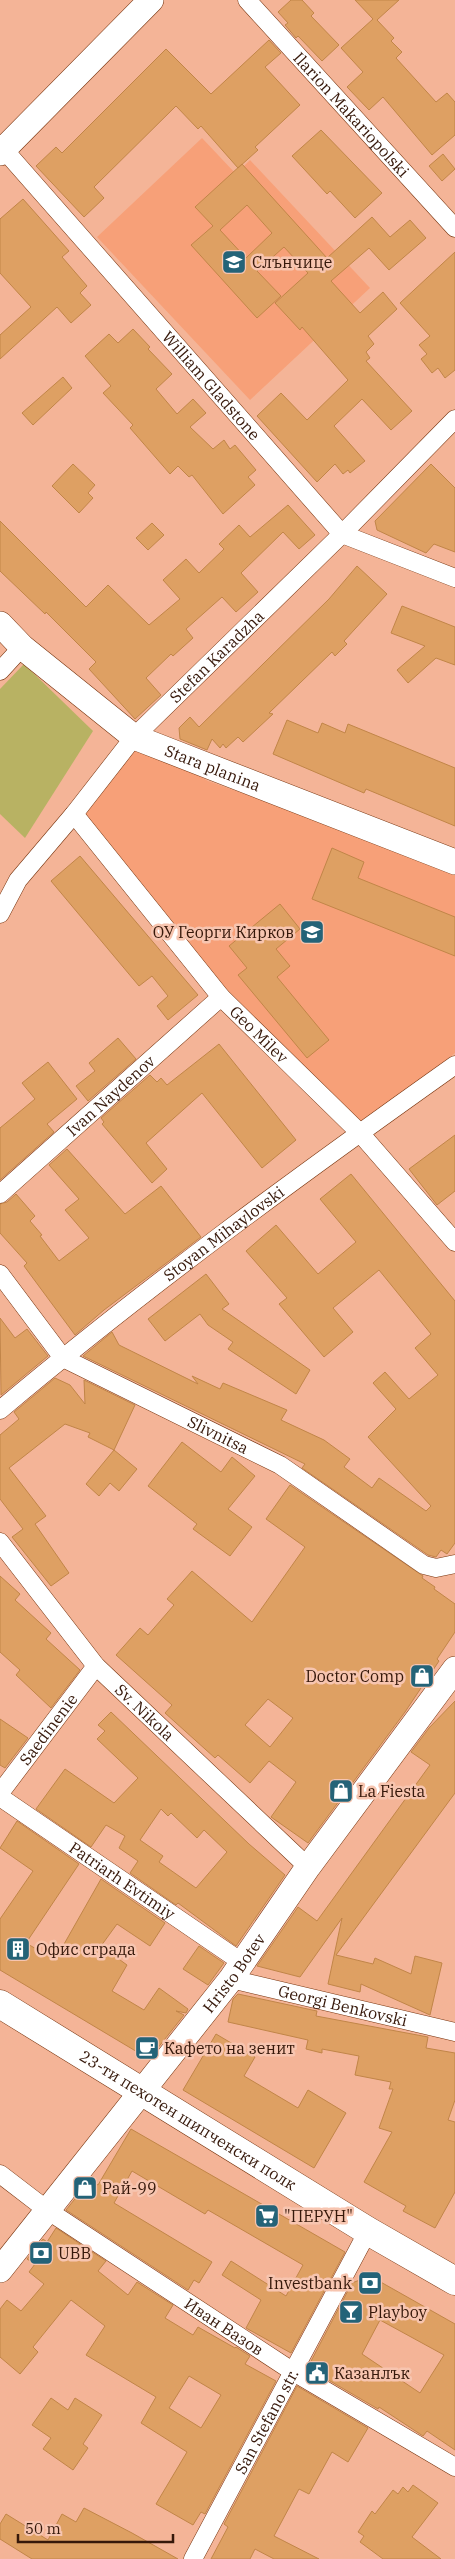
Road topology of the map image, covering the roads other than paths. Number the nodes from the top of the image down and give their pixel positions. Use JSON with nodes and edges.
{"nodes":[{"id":1,"x":151,"y":0,"type":"edge"},
{"id":2,"x":247,"y":0,"type":"edge"},
{"id":3,"x":1,"y":149,"type":"edge"},
{"id":4,"x":455,"y":228,"type":"edge"},
{"id":5,"x":455,"y":419,"type":"edge"},
{"id":6,"x":342,"y":534,"type":"junction"},
{"id":7,"x":455,"y":578,"type":"edge"},
{"id":8,"x":0,"y":624,"type":"edge"},
{"id":9,"x":22,"y":647,"type":"junction"},
{"id":10,"x":0,"y":671,"type":"edge"},
{"id":11,"x":134,"y":737,"type":"junction"},
{"id":12,"x":74,"y":814,"type":"junction"},
{"id":13,"x":455,"y":862,"type":"edge"},
{"id":14,"x":0,"y":914,"type":"edge"},
{"id":15,"x":221,"y":997,"type":"junction"},
{"id":16,"x":455,"y":1065,"type":"edge"},
{"id":17,"x":360,"y":1132,"type":"junction"},
{"id":18,"x":0,"y":1194,"type":"edge"},
{"id":19,"x":455,"y":1242,"type":"edge"},
{"id":20,"x":0,"y":1274,"type":"edge"},
{"id":21,"x":63,"y":1358,"type":"junction"},
{"id":22,"x":0,"y":1410,"type":"edge"},
{"id":23,"x":0,"y":1542,"type":"edge"},
{"id":24,"x":455,"y":1564,"type":"edge"},
{"id":25,"x":96,"y":1666,"type":"junction"},
{"id":26,"x":453,"y":1675,"type":"edge"},
{"id":27,"x":0,"y":1792,"type":"edge"},
{"id":28,"x":0,"y":1797,"type":"edge"},
{"id":29,"x":308,"y":1866,"type":"junction"},
{"id":30,"x":237,"y":1971,"type":"junction"},
{"id":31,"x":0,"y":2004,"type":"edge"},
{"id":32,"x":455,"y":2032,"type":"edge"},
{"id":33,"x":141,"y":2092,"type":"junction"},
{"id":34,"x":0,"y":2174,"type":"edge"},
{"id":35,"x":47,"y":2210,"type":"junction"},
{"id":36,"x":368,"y":2231,"type":"junction"},
{"id":37,"x":0,"y":2270,"type":"edge"},
{"id":38,"x":455,"y":2281,"type":"edge"},
{"id":39,"x":292,"y":2371,"type":"junction"},
{"id":40,"x":455,"y":2467,"type":"edge"},
{"id":41,"x":193,"y":2559,"type":"edge"}],
"edges":[{"from":1,"to":3,"type":"main road"},
{"from":2,"to":4,"type":"street","name":"Ilarion Makariopolski"},
{"from":3,"to":6,"type":"street","name":"William Gladstone"},
{"from":5,"to":6,"type":"street","name":"Stefan Karadzha"},
{"from":6,"to":7,"type":"street","name":"William Gladstone"},
{"from":6,"to":11,"type":"street","name":"Stefan Karadzha"},
{"from":8,"to":9,"type":"main road","name":"Stara planina"},
{"from":9,"to":10,"type":"street"},
{"from":9,"to":11,"type":"main road","name":"Stara planina"},
{"from":11,"to":12,"type":"street","name":"Stefan Karadzha"},
{"from":11,"to":13,"type":"main road","name":"Stara planina"},
{"from":12,"to":14,"type":"street","name":"Stefan Karadzha"},
{"from":12,"to":15,"type":"street","name":"Geo Milev"},
{"from":15,"to":17,"type":"street","name":"Geo Milev"},
{"from":15,"to":18,"type":"street","name":"Ivan Naydenov"},
{"from":16,"to":17,"type":"street","name":"Stoyan Mihaylovski"},
{"from":17,"to":19,"type":"street","name":"Geo Milev"},
{"from":17,"to":21,"type":"street","name":"Stoyan Mihaylovski"},
{"from":20,"to":21,"type":"street","name":"Slivnitsa"},
{"from":21,"to":22,"type":"street","name":"Stoyan Mihaylovski"},
{"from":21,"to":24,"type":"street","name":"Slivnitsa"},
{"from":23,"to":25,"type":"street","name":"Sv. Nikola"},
{"from":25,"to":27,"type":"street","name":"Saedinenie"},
{"from":25,"to":29,"type":"street","name":"Sv. Nikola"},
{"from":26,"to":29,"type":"main road","name":"Hristo Botev"},
{"from":28,"to":30,"type":"street","name":"Patriarh Evtimiy"},
{"from":29,"to":30,"type":"main road","name":"Hristo Botev"},
{"from":30,"to":32,"type":"street","name":"Georgi Benkovski"},
{"from":30,"to":33,"type":"main road","name":"Hristo Botev"},
{"from":31,"to":33,"type":"main road","name":"23-ти пехотен шипченски полк"},
{"from":33,"to":35,"type":"main road","name":"Hristo Botev"},
{"from":33,"to":36,"type":"main road","name":"23-ти пехотен шипченски полк"},
{"from":34,"to":35,"type":"street","name":"Иван Вазов"},
{"from":35,"to":37,"type":"main road","name":"Hristo Botev"},
{"from":35,"to":39,"type":"street","name":"Иван Вазов"},
{"from":36,"to":38,"type":"main road","name":"23-ти пехотен шипченски полк"},
{"from":36,"to":39,"type":"street","name":"San Stefano str."},
{"from":39,"to":40,"type":"street","name":"Иван Вазов"},
{"from":39,"to":41,"type":"street","name":"San Stefano str."}]}
